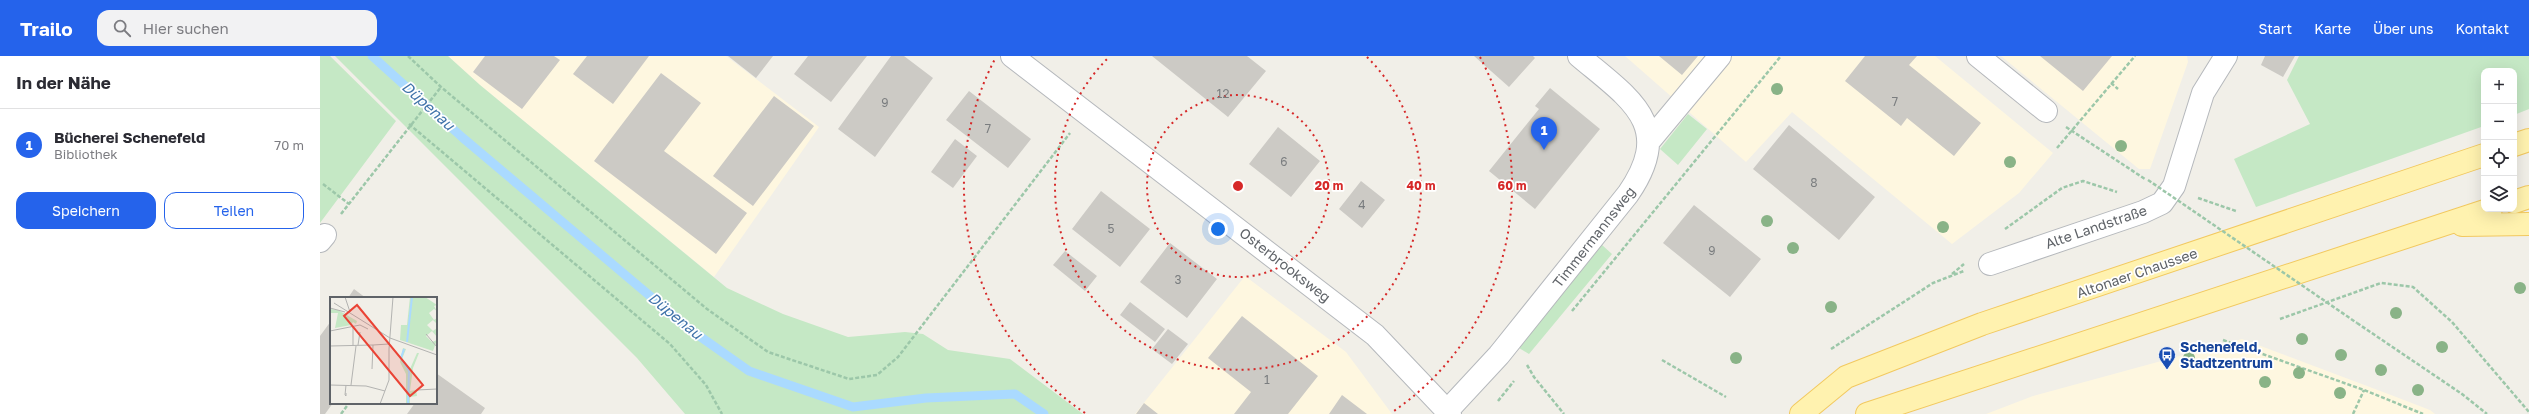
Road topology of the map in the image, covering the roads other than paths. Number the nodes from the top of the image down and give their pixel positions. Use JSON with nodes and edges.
{"nodes":[{"id":1,"x":1012,"y":56,"type":"edge"},
{"id":2,"x":1579,"y":56,"type":"edge"},
{"id":3,"x":1720,"y":56,"type":"edge"},
{"id":4,"x":1978,"y":56,"type":"edge"},
{"id":5,"x":2218,"y":59,"type":"edge"},
{"id":6,"x":2046,"y":111,"type":"dead end"},
{"id":7,"x":1650,"y":140,"type":"junction"},
{"id":8,"x":2529,"y":140,"type":"edge"},
{"id":9,"x":2517,"y":144,"type":"edge"},
{"id":10,"x":2481,"y":156,"type":"edge"},
{"id":11,"x":2529,"y":197,"type":"edge"},
{"id":12,"x":2517,"y":201,"type":"edge"},
{"id":13,"x":2482,"y":212,"type":"edge"},
{"id":14,"x":2529,"y":224,"type":"edge"},
{"id":15,"x":2441,"y":225,"type":"junction"},
{"id":16,"x":1980,"y":262,"type":"road end"},
{"id":17,"x":1449,"y":412,"type":"edge"},
{"id":18,"x":1801,"y":414,"type":"edge"},
{"id":19,"x":1867,"y":414,"type":"edge"}],
"edges":[{"from":1,"to":17,"type":"street","name":"Osterbrooksweg"},
{"from":2,"to":7,"type":"street","name":"Timmermannsweg"},
{"from":3,"to":7,"type":"street"},
{"from":4,"to":6,"type":"street"},
{"from":5,"to":16,"type":"street","name":"Alte Landstraße"},
{"from":7,"to":17,"type":"street","name":"Timmermannsweg"},
{"from":8,"to":9,"type":"main road"},
{"from":10,"to":18,"type":"main road","name":"Altonaer Chaussee"},
{"from":11,"to":12,"type":"main road"},
{"from":13,"to":15,"type":"main road"},
{"from":14,"to":15,"type":"main road"},
{"from":15,"to":19,"type":"main road"}]}
